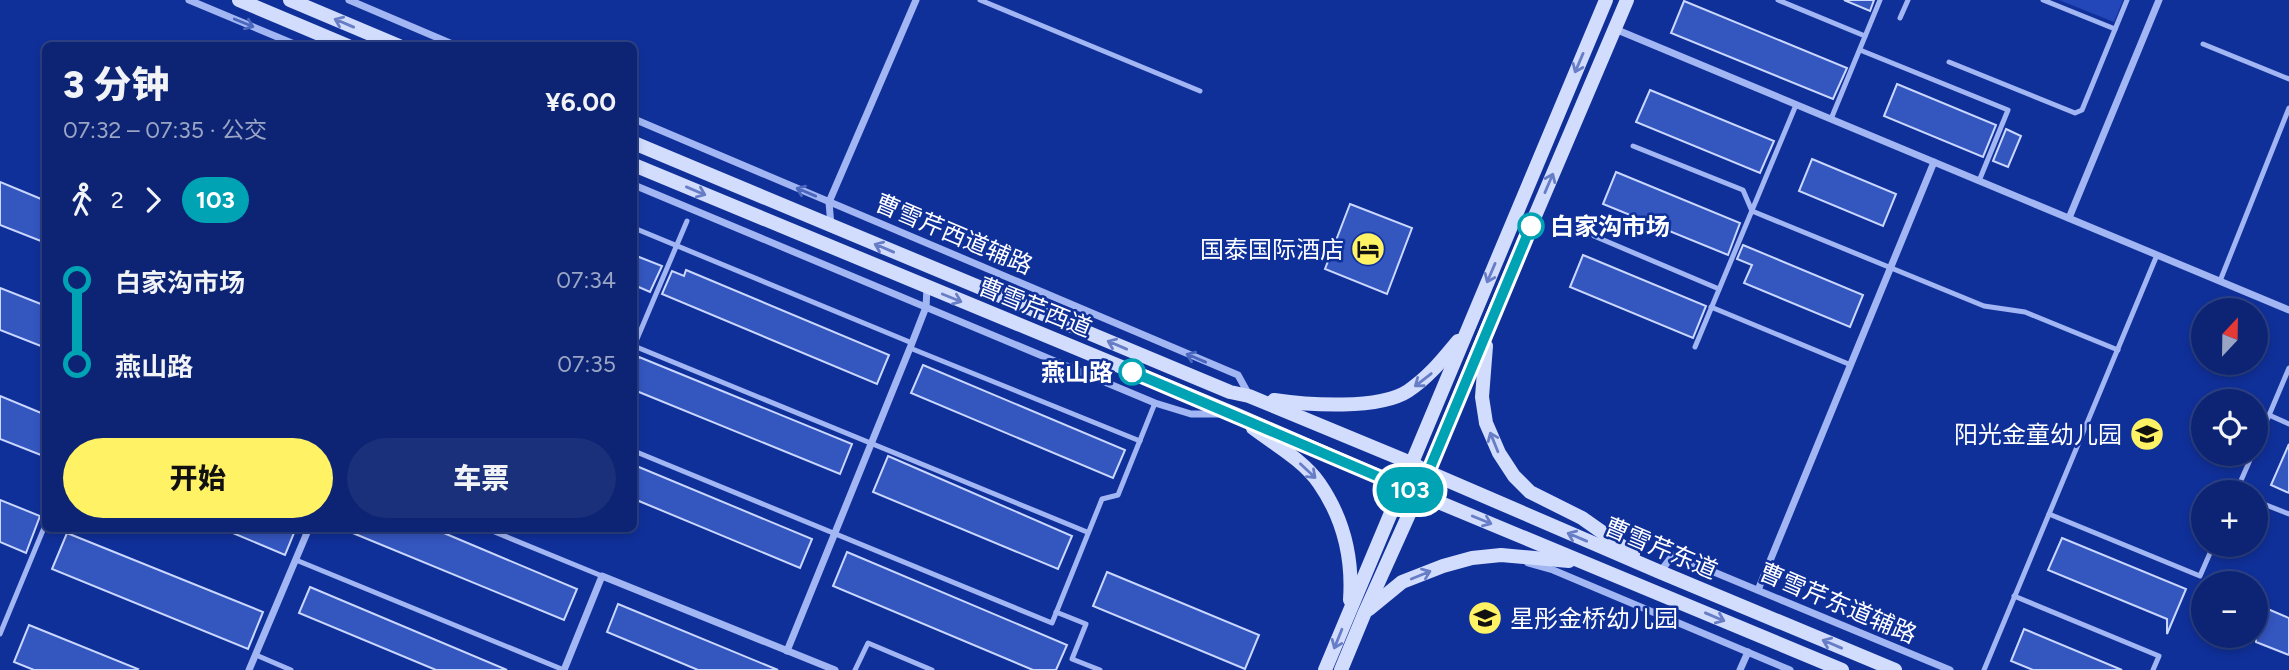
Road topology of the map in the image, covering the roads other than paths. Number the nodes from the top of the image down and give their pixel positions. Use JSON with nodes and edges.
{"nodes":[{"id":1,"x":189,"y":0,"type":"edge"},
{"id":2,"x":239,"y":0,"type":"edge"},
{"id":3,"x":290,"y":0,"type":"edge"},
{"id":4,"x":349,"y":0,"type":"edge"},
{"id":5,"x":916,"y":0,"type":"edge"},
{"id":6,"x":980,"y":0,"type":"edge"},
{"id":7,"x":1606,"y":0,"type":"edge"},
{"id":8,"x":1627,"y":0,"type":"edge"},
{"id":9,"x":1778,"y":0,"type":"edge"},
{"id":10,"x":1881,"y":0,"type":"edge"},
{"id":11,"x":1908,"y":0,"type":"edge"},
{"id":12,"x":2043,"y":0,"type":"edge"},
{"id":13,"x":2127,"y":0,"type":"edge"},
{"id":14,"x":2159,"y":0,"type":"edge"},
{"id":15,"x":1900,"y":18,"type":"dead end"},
{"id":16,"x":1615,"y":29,"type":"junction"},
{"id":17,"x":2115,"y":30,"type":"junction"},
{"id":18,"x":1865,"y":36,"type":"junction"},
{"id":19,"x":289,"y":42,"type":"edge"},
{"id":20,"x":339,"y":42,"type":"edge"},
{"id":21,"x":390,"y":42,"type":"edge"},
{"id":22,"x":448,"y":42,"type":"edge"},
{"id":23,"x":2203,"y":44,"type":"dead end"},
{"id":24,"x":1860,"y":50,"type":"junction"},
{"id":25,"x":1949,"y":62,"type":"dead end"},
{"id":26,"x":2289,"y":79,"type":"edge"},
{"id":27,"x":1200,"y":91,"type":"dead end"},
{"id":28,"x":1796,"y":105,"type":"junction"},
{"id":29,"x":2289,"y":108,"type":"edge"},
{"id":30,"x":1831,"y":119,"type":"junction"},
{"id":31,"x":637,"y":120,"type":"edge"},
{"id":32,"x":637,"y":145,"type":"edge"},
{"id":33,"x":1633,"y":146,"type":"dead end"},
{"id":34,"x":1934,"y":162,"type":"junction"},
{"id":35,"x":637,"y":166,"type":"edge"},
{"id":36,"x":1979,"y":181,"type":"junction"},
{"id":37,"x":637,"y":186,"type":"edge"},
{"id":38,"x":830,"y":202,"type":"junction"},
{"id":39,"x":1752,"y":211,"type":"junction"},
{"id":40,"x":2069,"y":218,"type":"junction"},
{"id":41,"x":687,"y":221,"type":"dead end"},
{"id":42,"x":831,"y":226,"type":"junction"},
{"id":43,"x":637,"y":229,"type":"edge"},
{"id":44,"x":1594,"y":236,"type":"dead end"},
{"id":45,"x":677,"y":246,"type":"junction"},
{"id":46,"x":2157,"y":255,"type":"junction"},
{"id":47,"x":1891,"y":268,"type":"junction"},
{"id":48,"x":2220,"y":281,"type":"junction"},
{"id":49,"x":927,"y":288,"type":"junction"},
{"id":50,"x":1719,"y":289,"type":"junction"},
{"id":51,"x":926,"y":307,"type":"junction"},
{"id":52,"x":1712,"y":307,"type":"junction"},
{"id":53,"x":2289,"y":310,"type":"edge"},
{"id":54,"x":1489,"y":324,"type":"junction"},
{"id":55,"x":1468,"y":329,"type":"junction"},
{"id":56,"x":637,"y":339,"type":"edge"},
{"id":57,"x":911,"y":346,"type":"junction"},
{"id":58,"x":637,"y":347,"type":"edge"},
{"id":59,"x":1695,"y":347,"type":"dead end"},
{"id":60,"x":2118,"y":350,"type":"junction"},
{"id":61,"x":1851,"y":365,"type":"junction"},
{"id":62,"x":2289,"y":368,"type":"edge"},
{"id":63,"x":1249,"y":396,"type":"junction"},
{"id":64,"x":1156,"y":403,"type":"junction"},
{"id":65,"x":1235,"y":414,"type":"junction"},
{"id":66,"x":2269,"y":415,"type":"joint"},
{"id":67,"x":2289,"y":424,"type":"edge"},
{"id":68,"x":1140,"y":441,"type":"junction"},
{"id":69,"x":871,"y":444,"type":"junction"},
{"id":70,"x":637,"y":452,"type":"edge"},
{"id":71,"x":1411,"y":463,"type":"junction"},
{"id":72,"x":1428,"y":472,"type":"junction"},
{"id":73,"x":1403,"y":486,"type":"junction"},
{"id":74,"x":1419,"y":494,"type":"junction"},
{"id":75,"x":2268,"y":505,"type":"edge"},
{"id":76,"x":2049,"y":513,"type":"junction"},
{"id":77,"x":2289,"y":514,"type":"edge"},
{"id":78,"x":42,"y":532,"type":"edge"},
{"id":79,"x":307,"y":532,"type":"edge"},
{"id":80,"x":495,"y":532,"type":"edge"},
{"id":81,"x":1087,"y":532,"type":"junction"},
{"id":82,"x":835,"y":533,"type":"junction"},
{"id":83,"x":1501,"y":555,"type":"junction"},
{"id":84,"x":2208,"y":557,"type":"edge"},
{"id":85,"x":296,"y":560,"type":"junction"},
{"id":86,"x":1583,"y":562,"type":"junction"},
{"id":87,"x":1660,"y":572,"type":"junction"},
{"id":88,"x":603,"y":576,"type":"junction"},
{"id":89,"x":1759,"y":590,"type":"junction"},
{"id":90,"x":2014,"y":596,"type":"junction"},
{"id":91,"x":1349,"y":611,"type":"junction"},
{"id":92,"x":1056,"y":612,"type":"junction"},
{"id":93,"x":1365,"y":612,"type":"junction"},
{"id":94,"x":0,"y":634,"type":"edge"},
{"id":95,"x":787,"y":651,"type":"junction"},
{"id":96,"x":1748,"y":652,"type":"junction"},
{"id":97,"x":256,"y":655,"type":"junction"},
{"id":98,"x":250,"y":670,"type":"edge"},
{"id":99,"x":290,"y":670,"type":"edge"},
{"id":100,"x":564,"y":670,"type":"edge"},
{"id":101,"x":835,"y":670,"type":"edge"},
{"id":102,"x":855,"y":670,"type":"edge"},
{"id":103,"x":932,"y":670,"type":"edge"},
{"id":104,"x":1100,"y":670,"type":"edge"},
{"id":105,"x":1325,"y":670,"type":"edge"},
{"id":106,"x":1341,"y":670,"type":"edge"},
{"id":107,"x":1740,"y":670,"type":"edge"},
{"id":108,"x":1790,"y":670,"type":"edge"},
{"id":109,"x":1842,"y":670,"type":"edge"},
{"id":110,"x":1895,"y":670,"type":"edge"},
{"id":111,"x":1950,"y":670,"type":"edge"},
{"id":112,"x":1984,"y":670,"type":"edge"},
{"id":113,"x":2153,"y":670,"type":"edge"}],
"edges":[{"from":1,"to":19,"type":"street","one_way":true},
{"from":2,"to":20,"type":"main road"},
{"from":21,"to":3,"type":"main road","one_way":true},
{"from":4,"to":22,"type":"street"},
{"from":5,"to":38,"type":"street"},
{"from":6,"to":27,"type":"lane"},
{"from":7,"to":55,"type":"main road","one_way":true},
{"from":8,"to":16,"type":"main road"},
{"from":9,"to":18,"type":"lane"},
{"from":10,"to":18,"type":"lane"},
{"from":11,"to":15,"type":"lane"},
{"from":12,"to":17,"type":"lane"},
{"from":13,"to":17,"type":"lane"},
{"from":14,"to":40,"type":"street"},
{"from":16,"to":28,"type":"street"},
{"from":54,"to":16,"type":"main road","one_way":true},
{"from":17,"to":25,"type":"lane"},
{"from":18,"to":24,"type":"lane"},
{"from":23,"to":26,"type":"lane"},
{"from":24,"to":30,"type":"lane"},
{"from":24,"to":36,"type":"lane"},
{"from":28,"to":30,"type":"street"},
{"from":28,"to":39,"type":"lane"},
{"from":29,"to":48,"type":"lane"},
{"from":30,"to":34,"type":"street"},
{"from":38,"to":31,"type":"street","name":"曹雪芹西道辅路","one_way":true},
{"from":32,"to":42,"type":"main road","name":"曹雪芹西道"},
{"from":33,"to":39,"type":"lane"},
{"from":34,"to":36,"type":"street"},
{"from":34,"to":47,"type":"street"},
{"from":35,"to":49,"type":"main road","name":"曹雪芹西道","one_way":true},
{"from":36,"to":40,"type":"street"},
{"from":37,"to":51,"type":"street"},
{"from":38,"to":42,"type":"street"},
{"from":63,"to":38,"type":"street","name":"曹雪芹西道辅路","one_way":true},
{"from":39,"to":47,"type":"lane"},
{"from":39,"to":50,"type":"lane"},
{"from":40,"to":46,"type":"street"},
{"from":41,"to":45,"type":"lane"},
{"from":63,"to":42,"type":"main road","name":"曹雪芹西道","one_way":true},
{"from":43,"to":45,"type":"lane"},
{"from":44,"to":50,"type":"lane"},
{"from":45,"to":56,"type":"lane"},
{"from":45,"to":57,"type":"lane"},
{"from":46,"to":48,"type":"street"},
{"from":46,"to":60,"type":"lane"},
{"from":47,"to":60,"type":"lane"},
{"from":47,"to":61,"type":"street"},
{"from":48,"to":53,"type":"street"},
{"from":49,"to":51,"type":"street"},
{"from":49,"to":65,"type":"main road","name":"曹雪芹西道","one_way":true},
{"from":50,"to":52,"type":"lane"},
{"from":51,"to":57,"type":"street"},
{"from":51,"to":64,"type":"street"},
{"from":52,"to":59,"type":"lane"},
{"from":52,"to":61,"type":"lane"},
{"from":54,"to":72,"type":"main road"},
{"from":87,"to":54,"type":"main road","one_way":true},
{"from":55,"to":63,"type":"main road","one_way":true},
{"from":55,"to":71,"type":"main road"},
{"from":57,"to":68,"type":"lane"},
{"from":57,"to":69,"type":"street"},
{"from":58,"to":69,"type":"lane"},
{"from":60,"to":76,"type":"lane"},
{"from":61,"to":89,"type":"street"},
{"from":62,"to":66,"type":"lane"},
{"from":63,"to":71,"type":"main road","name":"曹雪芹西道"},
{"from":64,"to":65,"type":"street"},
{"from":64,"to":68,"type":"lane"},
{"from":65,"to":73,"type":"main road","name":"曹雪芹西道"},
{"from":65,"to":91,"type":"main road","one_way":true},
{"from":66,"to":67,"type":"lane"},
{"from":68,"to":81,"type":"lane"},
{"from":69,"to":81,"type":"lane"},
{"from":69,"to":82,"type":"street"},
{"from":70,"to":82,"type":"lane"},
{"from":71,"to":72,"type":"main road","name":"曹雪芹东道"},
{"from":71,"to":73,"type":"main road"},
{"from":72,"to":74,"type":"main road"},
{"from":87,"to":72,"type":"main road","name":"曹雪芹东道","one_way":true},
{"from":73,"to":74,"type":"main road","name":"曹雪芹西道"},
{"from":73,"to":91,"type":"main road"},
{"from":74,"to":86,"type":"main road","name":"曹雪芹东道","one_way":true},
{"from":74,"to":93,"type":"main road"},
{"from":75,"to":77,"type":"lane"},
{"from":76,"to":84,"type":"lane"},
{"from":76,"to":90,"type":"lane"},
{"from":78,"to":94,"type":"lane"},
{"from":79,"to":85,"type":"street"},
{"from":80,"to":88,"type":"lane"},
{"from":81,"to":92,"type":"lane"},
{"from":82,"to":92,"type":"lane"},
{"from":82,"to":95,"type":"street"},
{"from":83,"to":86,"type":"main road"},
{"from":93,"to":83,"type":"main road","one_way":true},
{"from":83,"to":96,"type":"street"},
{"from":85,"to":97,"type":"street"},
{"from":85,"to":100,"type":"lane"},
{"from":86,"to":109,"type":"main road","name":"曹雪芹东道","one_way":true},
{"from":87,"to":89,"type":"street","name":"曹雪芹东道辅路"},
{"from":110,"to":87,"type":"main road","name":"曹雪芹东道","one_way":true},
{"from":88,"to":95,"type":"street"},
{"from":88,"to":100,"type":"street"},
{"from":89,"to":111,"type":"street","name":"曹雪芹东道辅路"},
{"from":90,"to":112,"type":"lane"},
{"from":90,"to":113,"type":"lane"},
{"from":91,"to":105,"type":"main road","one_way":true},
{"from":92,"to":104,"type":"lane"},
{"from":93,"to":106,"type":"main road"},
{"from":95,"to":101,"type":"street"},
{"from":96,"to":107,"type":"street"},
{"from":96,"to":108,"type":"street"},
{"from":97,"to":98,"type":"street"},
{"from":97,"to":99,"type":"lane"},
{"from":102,"to":103,"type":"lane"}]}
